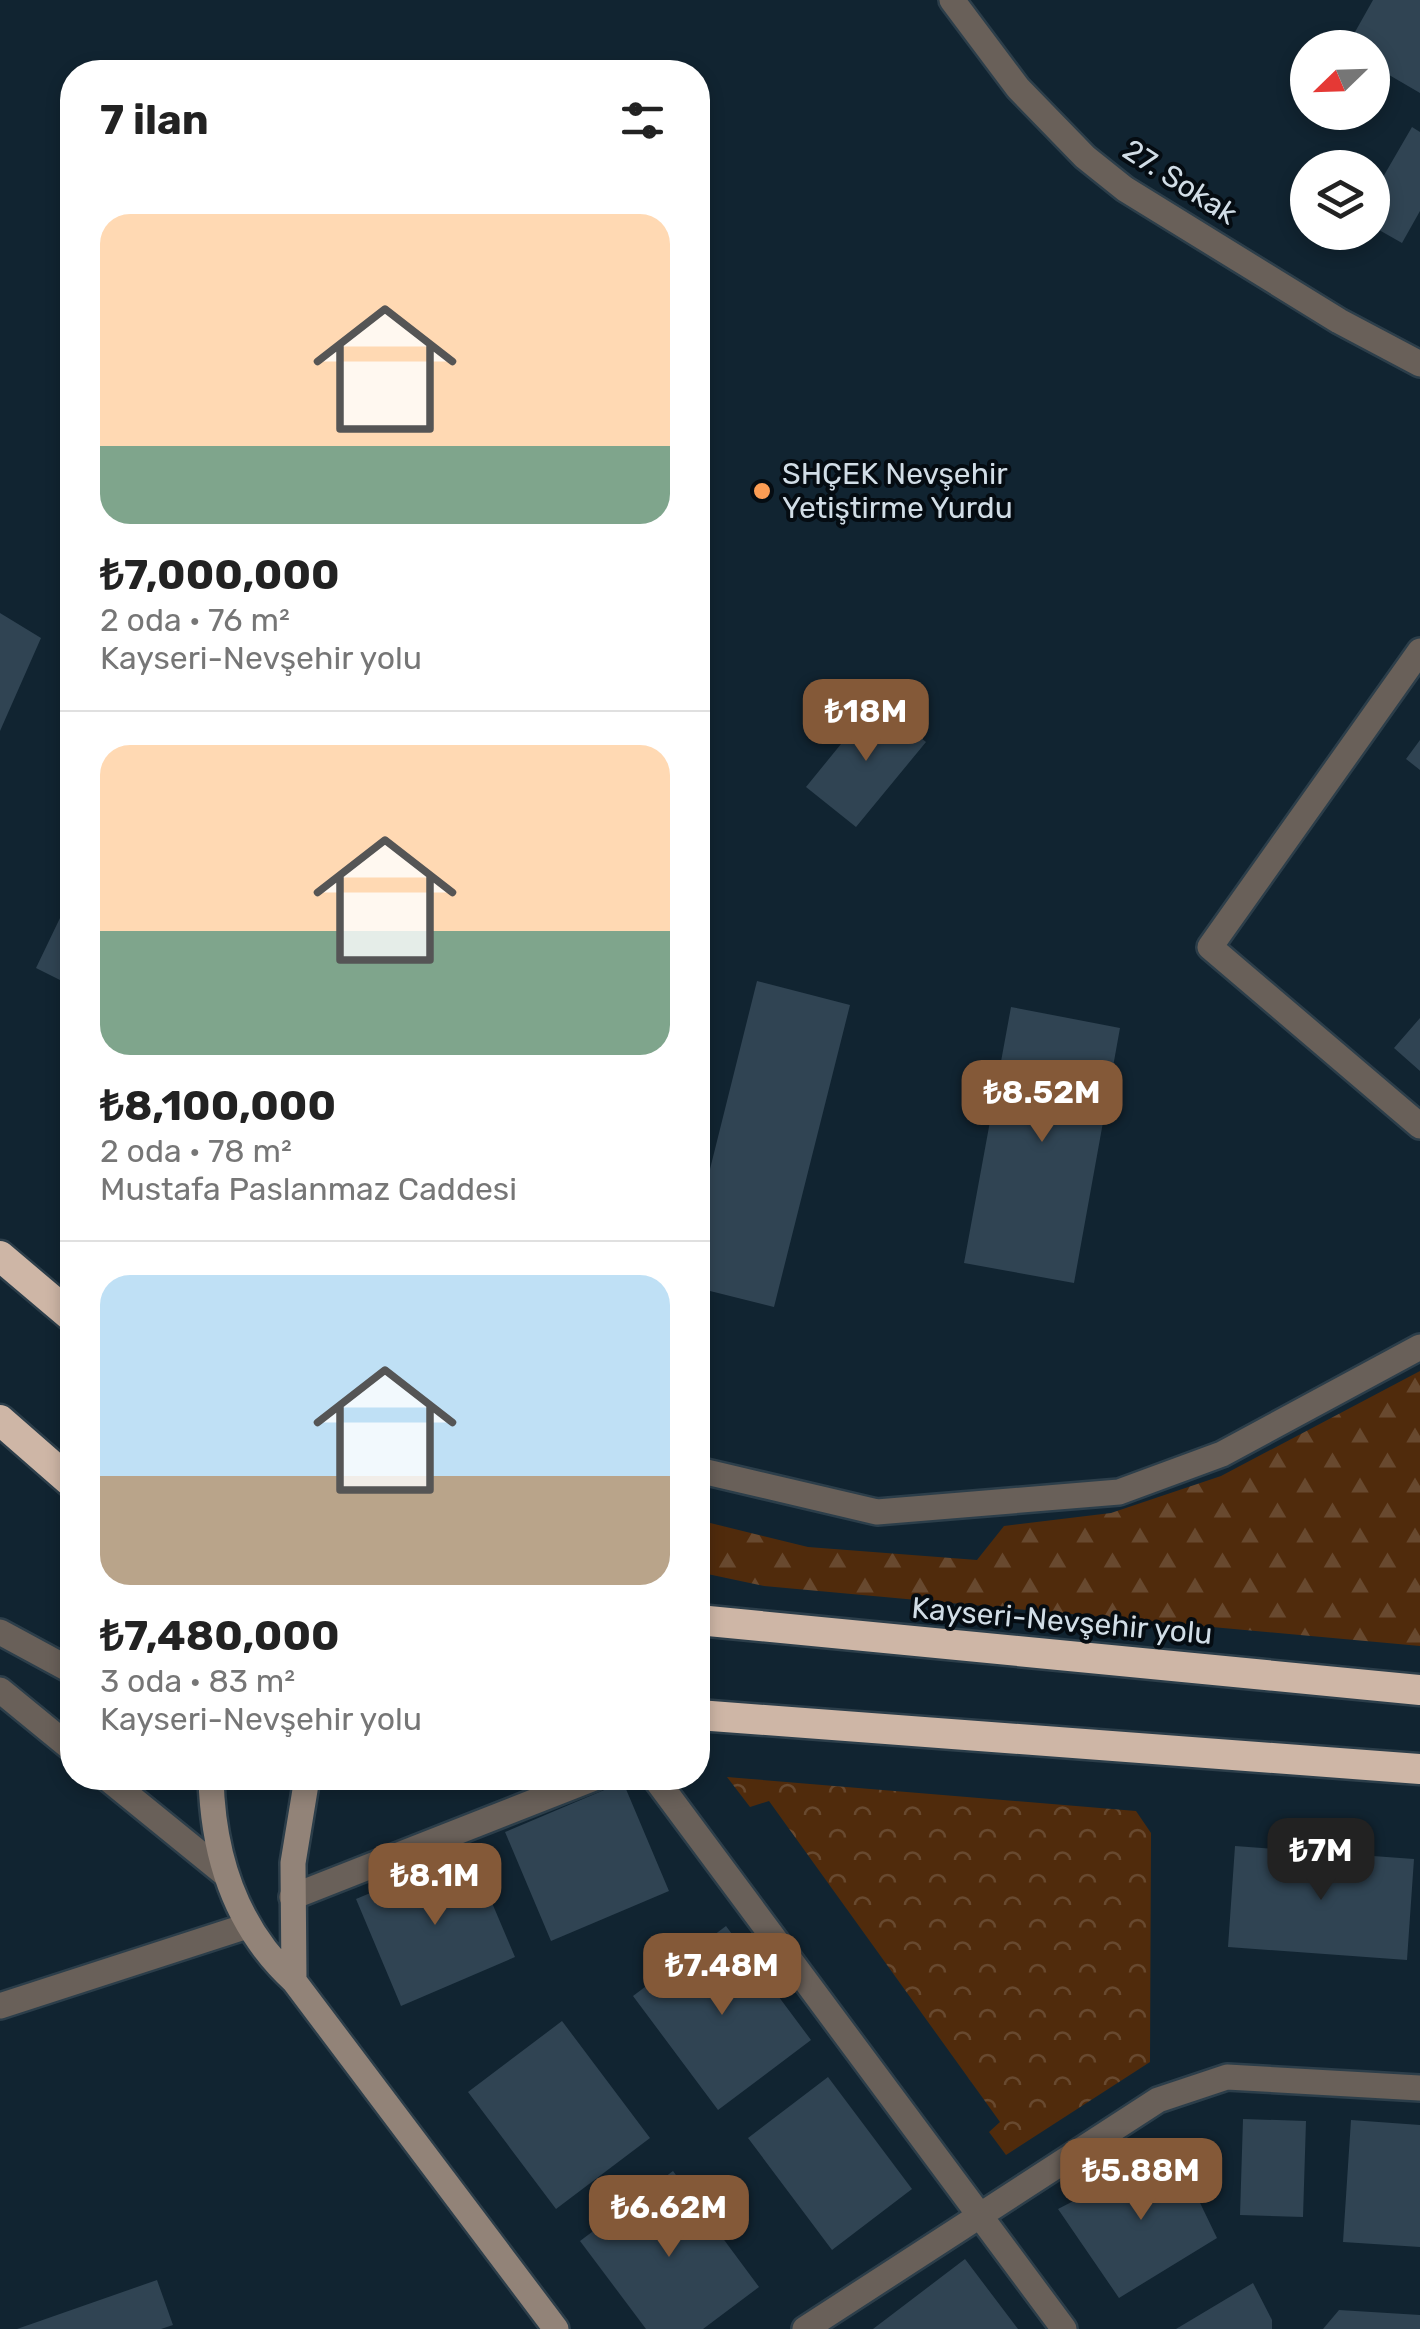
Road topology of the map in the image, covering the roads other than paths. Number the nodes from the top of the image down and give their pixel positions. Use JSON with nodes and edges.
{"nodes":[{"id":1,"x":952,"y":0,"type":"edge"},
{"id":2,"x":1420,"y":364,"type":"edge"},
{"id":3,"x":1420,"y":651,"type":"edge"},
{"id":4,"x":1420,"y":1126,"type":"edge"},
{"id":5,"x":0,"y":1256,"type":"edge"},
{"id":6,"x":60,"y":1307,"type":"edge"},
{"id":7,"x":1420,"y":1347,"type":"edge"},
{"id":8,"x":0,"y":1420,"type":"edge"},
{"id":9,"x":60,"y":1473,"type":"edge"},
{"id":10,"x":710,"y":1473,"type":"edge"},
{"id":11,"x":710,"y":1621,"type":"edge"},
{"id":12,"x":0,"y":1632,"type":"edge"},
{"id":13,"x":60,"y":1664,"type":"edge"},
{"id":14,"x":0,"y":1690,"type":"edge"},
{"id":15,"x":1420,"y":1690,"type":"edge"},
{"id":16,"x":710,"y":1716,"type":"edge"},
{"id":17,"x":60,"y":1739,"type":"edge"},
{"id":18,"x":1420,"y":1769,"type":"edge"},
{"id":19,"x":122,"y":1790,"type":"edge"},
{"id":20,"x":212,"y":1790,"type":"edge"},
{"id":21,"x":297,"y":1790,"type":"edge"},
{"id":22,"x":564,"y":1790,"type":"edge"},
{"id":23,"x":664,"y":1790,"type":"edge"},
{"id":24,"x":225,"y":1874,"type":"junction"},
{"id":25,"x":292,"y":1898,"type":"junction"},
{"id":26,"x":247,"y":1926,"type":"junction"},
{"id":27,"x":294,"y":1981,"type":"junction"},
{"id":28,"x":0,"y":2006,"type":"edge"},
{"id":29,"x":1420,"y":2088,"type":"edge"},
{"id":30,"x":978,"y":2213,"type":"junction"},
{"id":31,"x":556,"y":2329,"type":"edge"},
{"id":32,"x":805,"y":2329,"type":"edge"},
{"id":33,"x":1064,"y":2329,"type":"edge"}],
"edges":[{"from":1,"to":2,"type":"street","name":"27. Sokak"},
{"from":3,"to":4,"type":"street"},
{"from":5,"to":6,"type":"highway"},
{"from":7,"to":10,"type":"street"},
{"from":8,"to":9,"type":"highway"},
{"from":11,"to":15,"type":"highway","name":"Kayseri-Nevşehir yolu"},
{"from":12,"to":13,"type":"street"},
{"from":14,"to":17,"type":"street"},
{"from":16,"to":18,"type":"highway"},
{"from":19,"to":24,"type":"street"},
{"from":20,"to":24,"type":"street"},
{"from":21,"to":25,"type":"street"},
{"from":22,"to":25,"type":"street"},
{"from":23,"to":30,"type":"street"},
{"from":24,"to":26,"type":"street"},
{"from":25,"to":27,"type":"street"},
{"from":26,"to":27,"type":"street"},
{"from":26,"to":28,"type":"street"},
{"from":27,"to":31,"type":"street"},
{"from":29,"to":30,"type":"street"},
{"from":30,"to":32,"type":"street"},
{"from":30,"to":33,"type":"street"}]}
